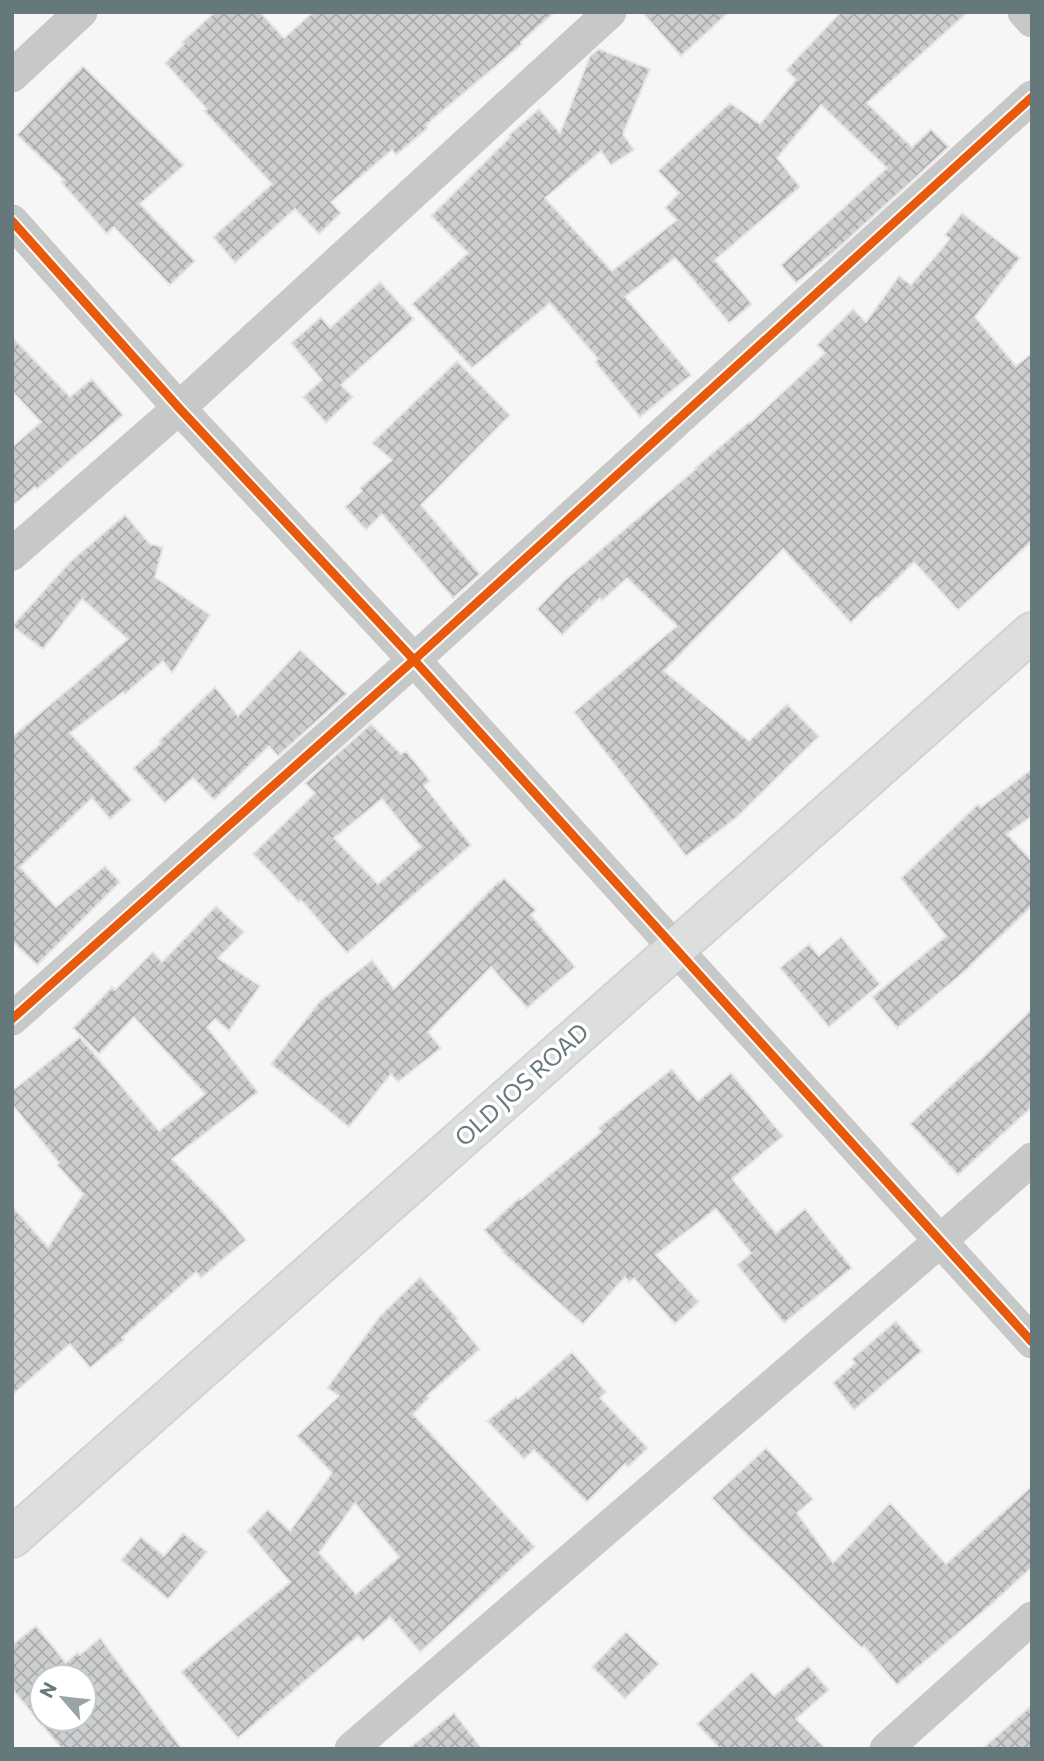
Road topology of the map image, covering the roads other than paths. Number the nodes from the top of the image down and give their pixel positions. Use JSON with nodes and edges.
{"nodes":[{"id":1,"x":81,"y":12,"type":"edge"},
{"id":2,"x":610,"y":12,"type":"edge"},
{"id":3,"x":1024,"y":12,"type":"edge"},
{"id":4,"x":1032,"y":21,"type":"edge"},
{"id":5,"x":12,"y":76,"type":"edge"},
{"id":6,"x":1032,"y":97,"type":"edge"},
{"id":7,"x":12,"y":221,"type":"edge"},
{"id":8,"x":179,"y":408,"type":"junction"},
{"id":9,"x":12,"y":554,"type":"edge"},
{"id":10,"x":1032,"y":632,"type":"edge"},
{"id":11,"x":414,"y":660,"type":"junction"},
{"id":12,"x":675,"y":949,"type":"junction"},
{"id":13,"x":12,"y":1019,"type":"edge"},
{"id":14,"x":1032,"y":1159,"type":"edge"},
{"id":15,"x":940,"y":1241,"type":"junction"},
{"id":16,"x":1032,"y":1342,"type":"edge"},
{"id":17,"x":12,"y":1538,"type":"edge"},
{"id":18,"x":1032,"y":1618,"type":"edge"},
{"id":19,"x":351,"y":1749,"type":"edge"},
{"id":20,"x":886,"y":1749,"type":"edge"}],
"edges":[{"from":1,"to":5,"type":"street"},
{"from":2,"to":8,"type":"street"},
{"from":3,"to":4,"type":"street"},
{"from":6,"to":11,"type":"street"},
{"from":7,"to":8,"type":"street"},
{"from":8,"to":9,"type":"street"},
{"from":8,"to":11,"type":"street"},
{"from":10,"to":12,"type":"main road","name":"OLD JOS ROAD"},
{"from":11,"to":12,"type":"street"},
{"from":11,"to":13,"type":"street"},
{"from":12,"to":15,"type":"street"},
{"from":12,"to":17,"type":"main road","name":"OLD JOS ROAD"},
{"from":14,"to":15,"type":"street"},
{"from":15,"to":16,"type":"street"},
{"from":15,"to":19,"type":"street"},
{"from":18,"to":20,"type":"street"}]}
